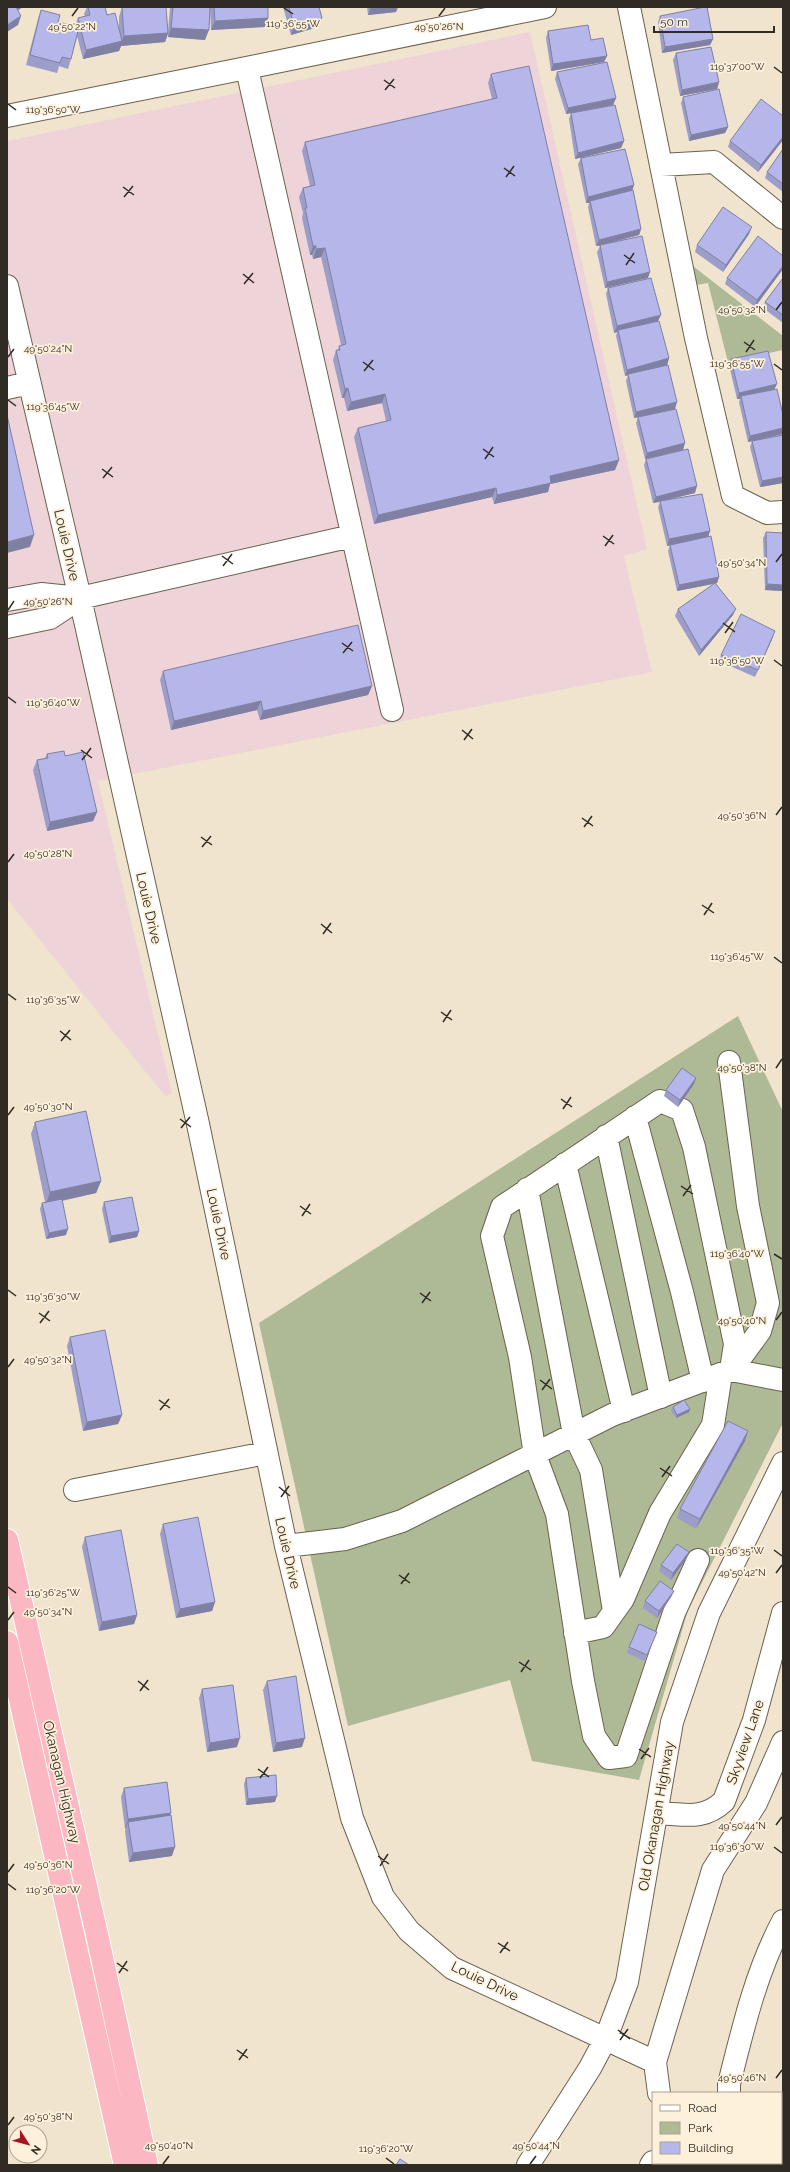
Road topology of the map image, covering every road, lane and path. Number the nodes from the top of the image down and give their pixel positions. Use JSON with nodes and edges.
{"nodes":[{"id":1,"x":545,"y":7,"type":"edge"},
{"id":2,"x":629,"y":7,"type":"edge"},
{"id":3,"x":247,"y":69,"type":"junction"},
{"id":4,"x":7,"y":116,"type":"edge"},
{"id":5,"x":661,"y":165,"type":"junction"},
{"id":6,"x":783,"y":218,"type":"edge"},
{"id":7,"x":7,"y":286,"type":"edge"},
{"id":8,"x":29,"y":383,"type":"junction"},
{"id":9,"x":7,"y":388,"type":"edge"},
{"id":10,"x":783,"y":512,"type":"edge"},
{"id":11,"x":352,"y":536,"type":"junction"},
{"id":12,"x":80,"y":598,"type":"junction"},
{"id":13,"x":7,"y":600,"type":"edge"},
{"id":14,"x":7,"y":626,"type":"edge"},
{"id":15,"x":392,"y":710,"type":"dead end"},
{"id":16,"x":729,"y":1062,"type":"dead end"},
{"id":17,"x":635,"y":1117,"type":"junction"},
{"id":18,"x":606,"y":1136,"type":"junction"},
{"id":19,"x":565,"y":1164,"type":"junction"},
{"id":20,"x":527,"y":1189,"type":"junction"},
{"id":21,"x":718,"y":1375,"type":"junction"},
{"id":22,"x":783,"y":1380,"type":"edge"},
{"id":23,"x":661,"y":1397,"type":"junction"},
{"id":24,"x":624,"y":1411,"type":"junction"},
{"id":25,"x":574,"y":1434,"type":"junction"},
{"id":26,"x":266,"y":1453,"type":"junction"},
{"id":27,"x":535,"y":1455,"type":"junction"},
{"id":28,"x":783,"y":1463,"type":"edge"},
{"id":29,"x":75,"y":1490,"type":"dead end"},
{"id":30,"x":7,"y":1540,"type":"edge"},
{"id":31,"x":286,"y":1546,"type":"junction"},
{"id":32,"x":698,"y":1560,"type":"dead end"},
{"id":33,"x":614,"y":1611,"type":"junction"},
{"id":34,"x":783,"y":1613,"type":"edge"},
{"id":35,"x":575,"y":1633,"type":"junction"},
{"id":36,"x":7,"y":1642,"type":"edge"},
{"id":37,"x":783,"y":1742,"type":"edge"},
{"id":38,"x":656,"y":1813,"type":"junction"},
{"id":39,"x":783,"y":1921,"type":"edge"},
{"id":40,"x":606,"y":2038,"type":"junction"},
{"id":41,"x":655,"y":2062,"type":"junction"},
{"id":42,"x":659,"y":2092,"type":"edge"},
{"id":43,"x":729,"y":2092,"type":"edge"},
{"id":44,"x":125,"y":2165,"type":"edge"},
{"id":45,"x":147,"y":2165,"type":"edge"},
{"id":46,"x":528,"y":2165,"type":"edge"}],
"edges":[{"from":1,"to":3,"type":"street"},
{"from":2,"to":5,"type":"street"},
{"from":3,"to":4,"type":"street"},
{"from":3,"to":11,"type":"street"},
{"from":5,"to":6,"type":"street"},
{"from":5,"to":10,"type":"street"},
{"from":7,"to":8,"type":"street","name":"Louie Drive"},
{"from":8,"to":9,"type":"street"},
{"from":8,"to":12,"type":"street","name":"Louie Drive"},
{"from":11,"to":12,"type":"street"},
{"from":11,"to":15,"type":"street"},
{"from":12,"to":13,"type":"street"},
{"from":12,"to":14,"type":"street"},
{"from":12,"to":26,"type":"street","name":"Louie Drive"},
{"from":16,"to":21,"type":"street"},
{"from":17,"to":18,"type":"street"},
{"from":17,"to":21,"type":"street"},
{"from":17,"to":21,"type":"street"},
{"from":18,"to":19,"type":"street"},
{"from":18,"to":23,"type":"street"},
{"from":19,"to":20,"type":"street"},
{"from":19,"to":24,"type":"street"},
{"from":20,"to":25,"type":"street"},
{"from":20,"to":27,"type":"street"},
{"from":21,"to":22,"type":"street"},
{"from":21,"to":23,"type":"street"},
{"from":21,"to":33,"type":"street"},
{"from":23,"to":24,"type":"street"},
{"from":24,"to":25,"type":"street"},
{"from":25,"to":27,"type":"street"},
{"from":25,"to":33,"type":"street"},
{"from":26,"to":29,"type":"street"},
{"from":26,"to":31,"type":"street","name":"Louie Drive"},
{"from":27,"to":31,"type":"street"},
{"from":27,"to":35,"type":"street"},
{"from":28,"to":38,"type":"street","name":"Old Okanagan Highway"},
{"from":30,"to":45,"type":"highway","name":"Okanagan Highway"},
{"from":31,"to":40,"type":"street","name":"Louie Drive"},
{"from":32,"to":35,"type":"street"},
{"from":33,"to":35,"type":"street"},
{"from":34,"to":38,"type":"street","name":"Skyview Lane"},
{"from":36,"to":44,"type":"highway","name":"Okanagan Highway"},
{"from":37,"to":41,"type":"street"},
{"from":38,"to":40,"type":"street","name":"Old Okanagan Highway"},
{"from":39,"to":43,"type":"street"},
{"from":40,"to":41,"type":"street","name":"Louie Drive"},
{"from":40,"to":46,"type":"street","name":"Old Okanagan Highway"},
{"from":41,"to":42,"type":"street"}]}
